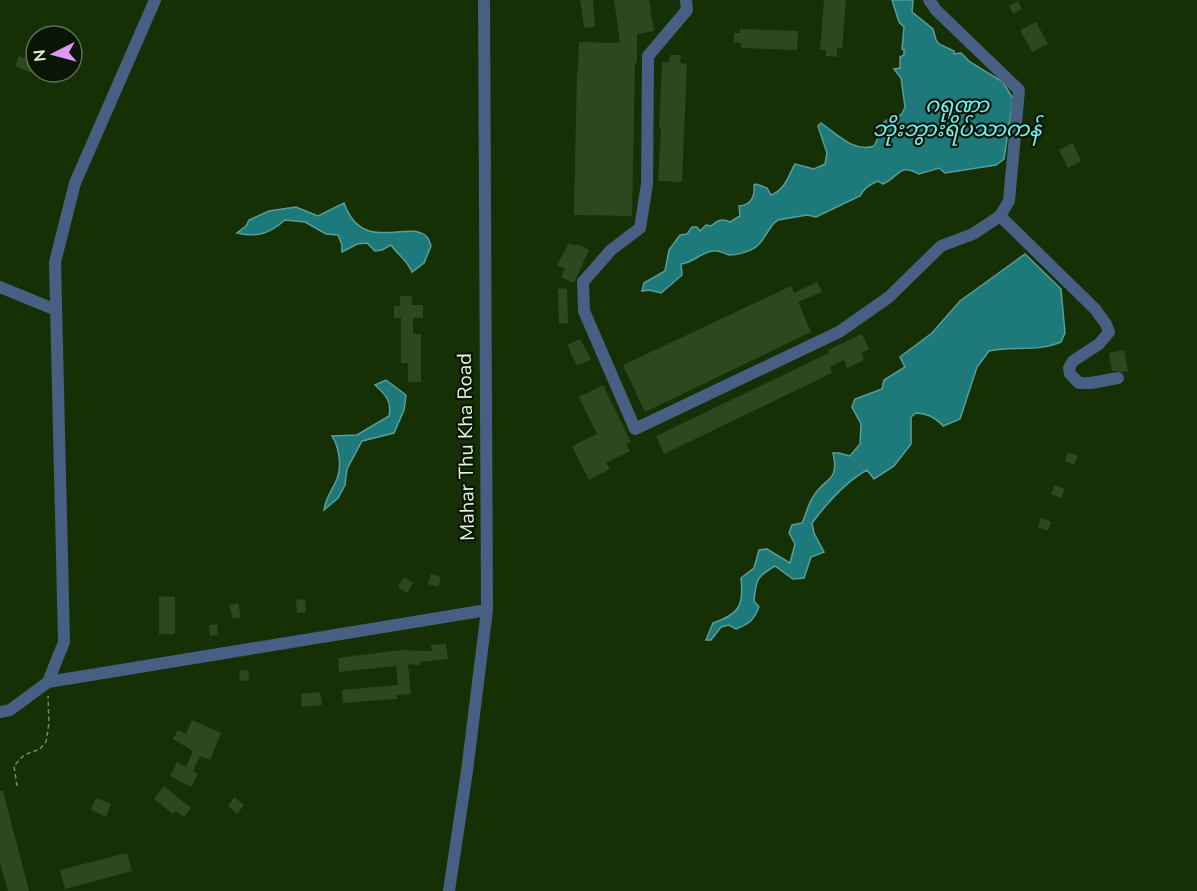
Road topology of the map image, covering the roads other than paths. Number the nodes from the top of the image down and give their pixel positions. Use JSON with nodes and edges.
{"nodes":[{"id":1,"x":155,"y":0,"type":"edge"},
{"id":2,"x":484,"y":0,"type":"edge"},
{"id":3,"x":686,"y":0,"type":"edge"},
{"id":4,"x":929,"y":0,"type":"edge"},
{"id":5,"x":1000,"y":216,"type":"junction"},
{"id":6,"x":0,"y":287,"type":"edge"},
{"id":7,"x":57,"y":310,"type":"junction"},
{"id":8,"x":1118,"y":378,"type":"dead end"},
{"id":9,"x":487,"y":610,"type":"junction"},
{"id":10,"x":48,"y":682,"type":"junction"},
{"id":11,"x":0,"y":712,"type":"edge"},
{"id":12,"x":449,"y":891,"type":"edge"}],
"edges":[{"from":1,"to":7,"type":"street"},
{"from":2,"to":9,"type":"street","name":"Mahar Thu Kha Road"},
{"from":3,"to":5,"type":"street"},
{"from":4,"to":5,"type":"street"},
{"from":5,"to":8,"type":"street"},
{"from":6,"to":7,"type":"street"},
{"from":7,"to":10,"type":"street"},
{"from":9,"to":10,"type":"street"},
{"from":9,"to":12,"type":"street","name":"Mahar Thu Kha Road"},
{"from":10,"to":11,"type":"street"}]}
